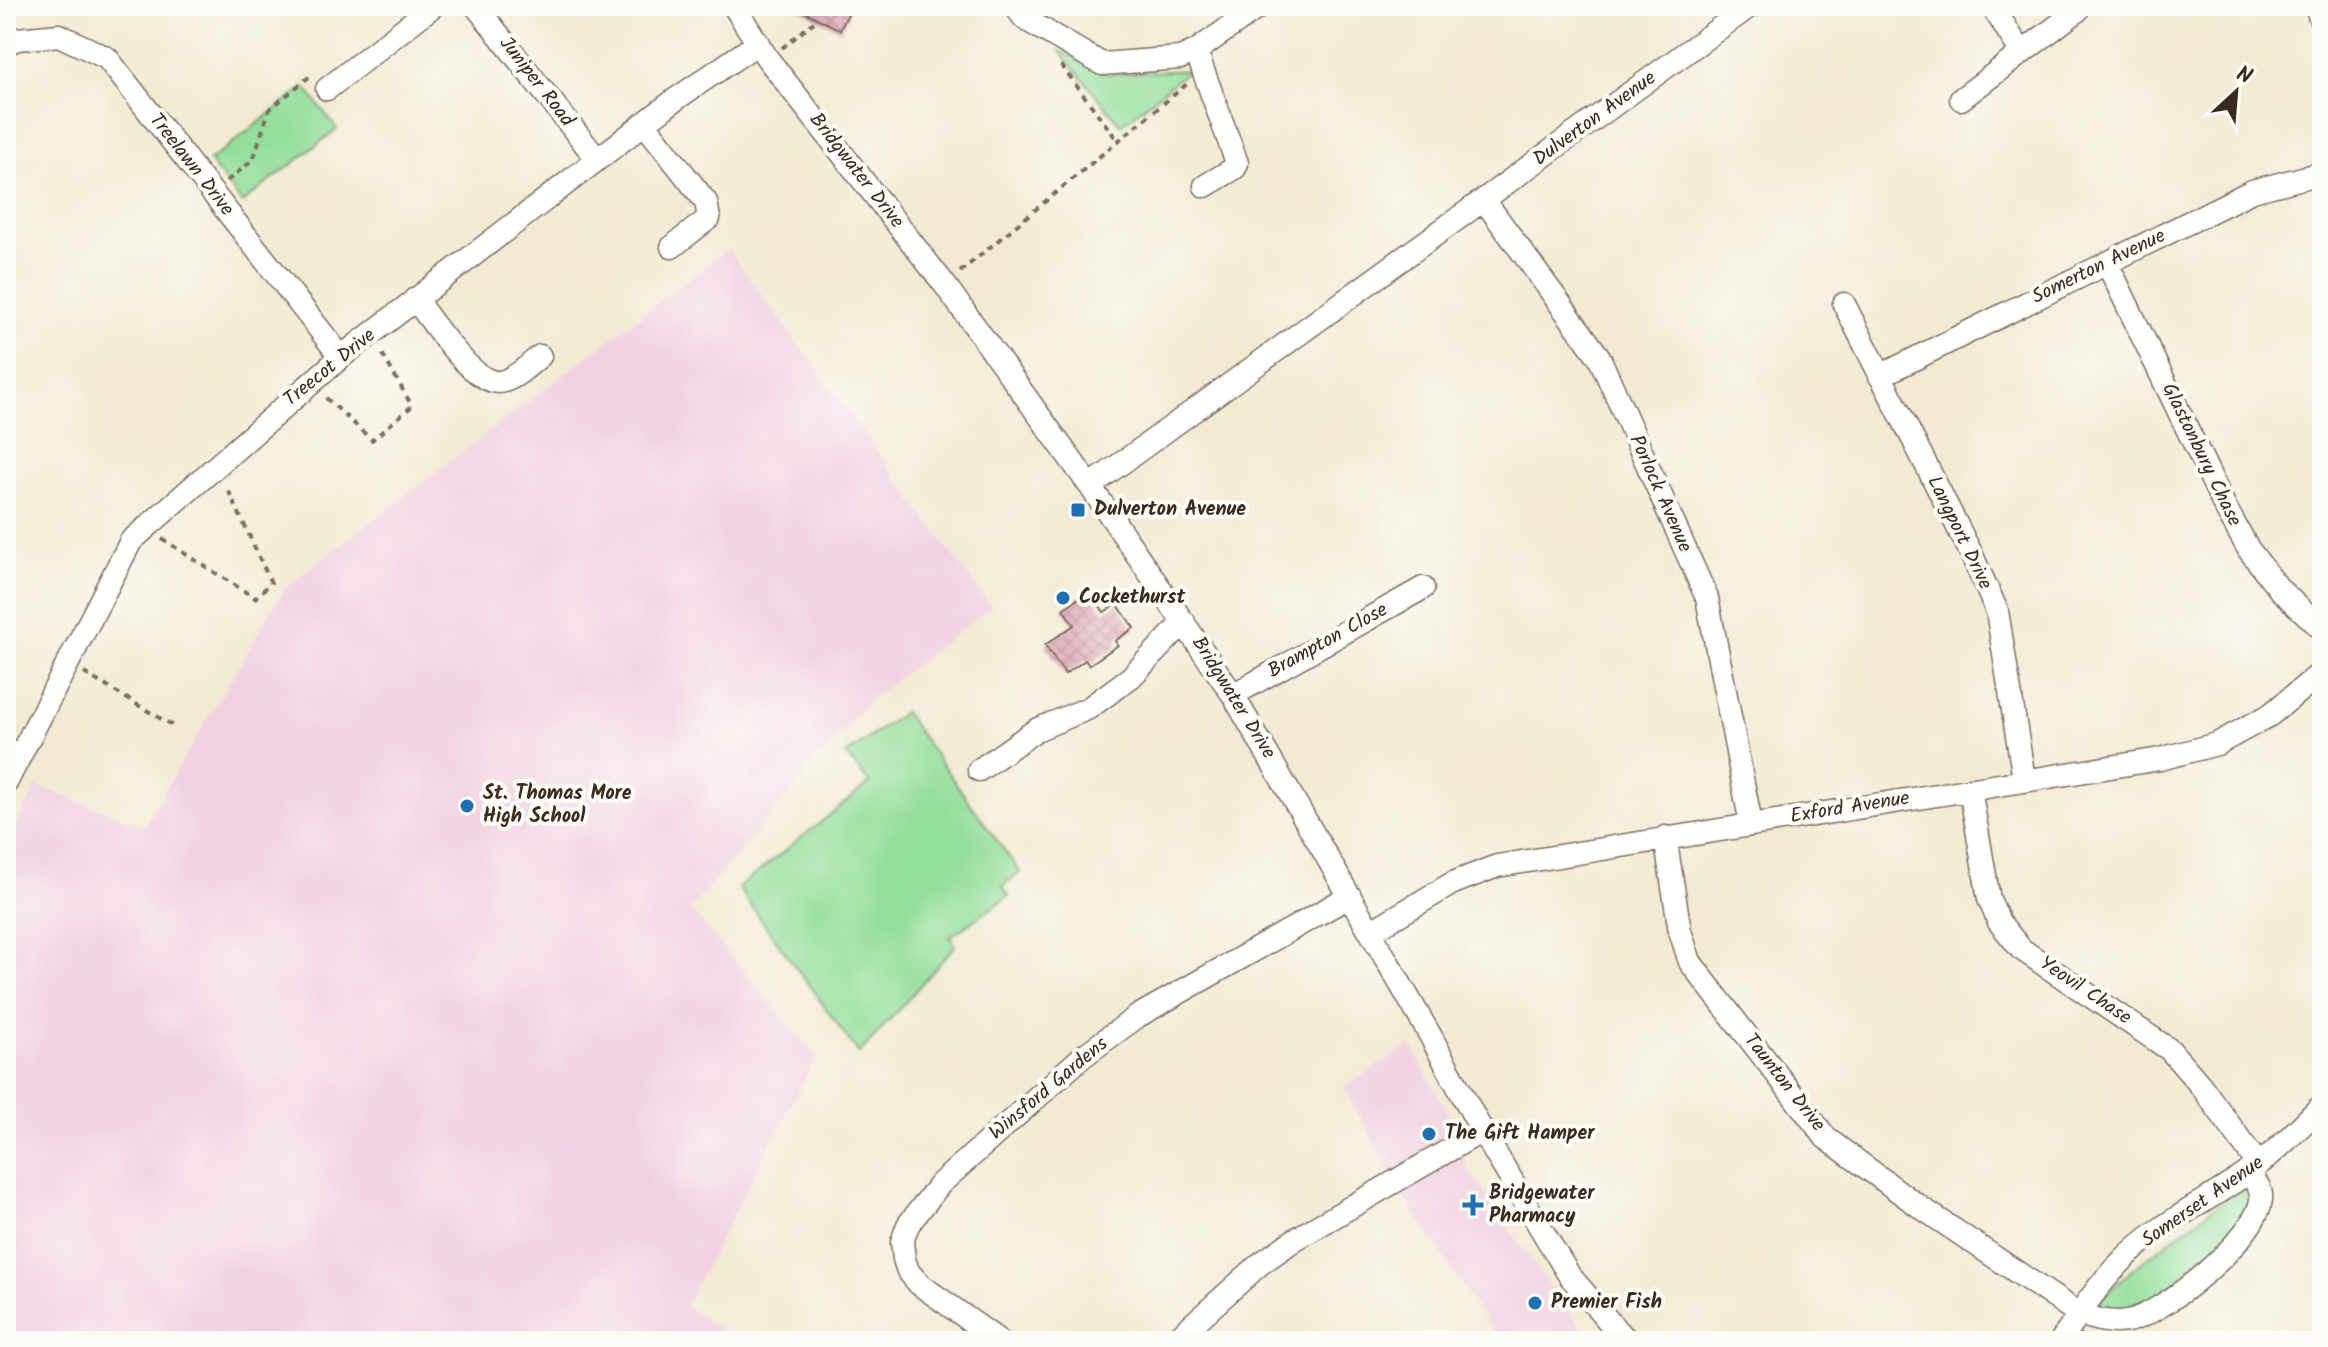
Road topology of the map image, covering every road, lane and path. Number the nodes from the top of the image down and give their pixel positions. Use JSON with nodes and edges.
{"nodes":[{"id":1,"x":433,"y":6,"type":"edge"},
{"id":2,"x":476,"y":6,"type":"edge"},
{"id":3,"x":734,"y":6,"type":"edge"},
{"id":4,"x":1015,"y":6,"type":"edge"},
{"id":5,"x":1260,"y":6,"type":"edge"},
{"id":6,"x":1750,"y":6,"type":"edge"},
{"id":7,"x":1992,"y":6,"type":"edge"},
{"id":8,"x":2316,"y":6,"type":"edge"},
{"id":9,"x":2077,"y":11,"type":"dead end"},
{"id":10,"x":814,"y":22,"type":"dead end"},
{"id":11,"x":2322,"y":23,"type":"edge"},
{"id":12,"x":6,"y":44,"type":"edge"},
{"id":13,"x":762,"y":50,"type":"junction"},
{"id":14,"x":1196,"y":51,"type":"junction"},
{"id":15,"x":2022,"y":53,"type":"junction"},
{"id":16,"x":1053,"y":55,"type":"dead end"},
{"id":17,"x":321,"y":81,"type":"joint"},
{"id":18,"x":1187,"y":84,"type":"dead end"},
{"id":19,"x":1961,"y":99,"type":"dead end"},
{"id":20,"x":644,"y":123,"type":"junction"},
{"id":21,"x":1118,"y":141,"type":"junction"},
{"id":22,"x":597,"y":159,"type":"junction"},
{"id":23,"x":2322,"y":173,"type":"edge"},
{"id":24,"x":1205,"y":186,"type":"dead end"},
{"id":25,"x":212,"y":192,"type":"junction"},
{"id":26,"x":1484,"y":200,"type":"junction"},
{"id":27,"x":672,"y":247,"type":"dead end"},
{"id":28,"x":2107,"y":263,"type":"junction"},
{"id":29,"x":945,"y":285,"type":"junction"},
{"id":30,"x":415,"y":299,"type":"junction"},
{"id":31,"x":1844,"y":304,"type":"dead end"},
{"id":32,"x":371,"y":334,"type":"junction"},
{"id":33,"x":540,"y":356,"type":"dead end"},
{"id":34,"x":341,"y":357,"type":"junction"},
{"id":35,"x":1880,"y":376,"type":"junction"},
{"id":36,"x":309,"y":383,"type":"junction"},
{"id":37,"x":217,"y":465,"type":"junction"},
{"id":38,"x":1090,"y":486,"type":"junction"},
{"id":39,"x":145,"y":528,"type":"junction"},
{"id":40,"x":1423,"y":588,"type":"dead end"},
{"id":41,"x":1184,"y":622,"type":"junction"},
{"id":42,"x":2322,"y":629,"type":"edge"},
{"id":43,"x":68,"y":664,"type":"junction"},
{"id":44,"x":2322,"y":672,"type":"edge"},
{"id":45,"x":1233,"y":695,"type":"junction"},
{"id":46,"x":175,"y":727,"type":"dead end"},
{"id":47,"x":979,"y":770,"type":"dead end"},
{"id":48,"x":2024,"y":779,"type":"junction"},
{"id":49,"x":6,"y":783,"type":"edge"},
{"id":50,"x":1970,"y":789,"type":"junction"},
{"id":51,"x":1751,"y":824,"type":"junction"},
{"id":52,"x":1665,"y":837,"type":"junction"},
{"id":53,"x":1350,"y":896,"type":"junction"},
{"id":54,"x":1370,"y":932,"type":"junction"},
{"id":55,"x":2322,"y":1105,"type":"edge"},
{"id":56,"x":1482,"y":1131,"type":"junction"},
{"id":57,"x":2253,"y":1168,"type":"junction"},
{"id":58,"x":2079,"y":1314,"type":"junction"},
{"id":59,"x":1618,"y":1338,"type":"edge"},
{"id":60,"x":999,"y":1341,"type":"edge"},
{"id":61,"x":1174,"y":1341,"type":"edge"},
{"id":62,"x":2061,"y":1341,"type":"edge"}],
"edges":[{"from":1,"to":17,"type":"street"},
{"from":2,"to":22,"type":"street","name":"Juniper Road"},
{"from":3,"to":13,"type":"street","name":"Bridgwater Drive"},
{"from":4,"to":14,"type":"street"},
{"from":5,"to":14,"type":"street"},
{"from":6,"to":26,"type":"street","name":"Dulverton Avenue"},
{"from":7,"to":15,"type":"street"},
{"from":8,"to":11,"type":"street"},
{"from":9,"to":15,"type":"street"},
{"from":10,"to":13,"type":"path"},
{"from":12,"to":25,"type":"street","name":"Treelawn Drive"},
{"from":13,"to":20,"type":"street","name":"Treecot Drive"},
{"from":13,"to":29,"type":"street","name":"Bridgwater Drive"},
{"from":14,"to":24,"type":"street"},
{"from":15,"to":19,"type":"street"},
{"from":16,"to":21,"type":"path"},
{"from":17,"to":25,"type":"path"},
{"from":18,"to":21,"type":"path"},
{"from":20,"to":22,"type":"street","name":"Treecot Drive"},
{"from":20,"to":27,"type":"street"},
{"from":21,"to":29,"type":"path"},
{"from":22,"to":30,"type":"street","name":"Treecot Drive"},
{"from":23,"to":28,"type":"street","name":"Somerton Avenue"},
{"from":25,"to":34,"type":"street","name":"Treelawn Drive"},
{"from":26,"to":38,"type":"street","name":"Dulverton Avenue"},
{"from":26,"to":51,"type":"street","name":"Porlock Avenue"},
{"from":28,"to":35,"type":"street","name":"Somerton Avenue"},
{"from":28,"to":42,"type":"street","name":"Glastonbury Chase"},
{"from":29,"to":38,"type":"street","name":"Bridgwater Drive"},
{"from":30,"to":32,"type":"street","name":"Treecot Drive"},
{"from":30,"to":33,"type":"street"},
{"from":31,"to":35,"type":"street","name":"Langport Drive"},
{"from":32,"to":34,"type":"street","name":"Treecot Drive"},
{"from":32,"to":36,"type":"path"},
{"from":34,"to":36,"type":"street","name":"Treecot Drive"},
{"from":35,"to":48,"type":"street","name":"Langport Drive"},
{"from":36,"to":37,"type":"street","name":"Treecot Drive"},
{"from":37,"to":39,"type":"street","name":"Treecot Drive"},
{"from":37,"to":39,"type":"path"},
{"from":38,"to":41,"type":"street","name":"Bridgwater Drive"},
{"from":39,"to":43,"type":"street","name":"Treecot Drive"},
{"from":40,"to":45,"type":"street","name":"Brampton Close"},
{"from":41,"to":45,"type":"street","name":"Bridgwater Drive"},
{"from":41,"to":47,"type":"street"},
{"from":43,"to":46,"type":"path"},
{"from":43,"to":49,"type":"street","name":"Treecot Drive"},
{"from":44,"to":48,"type":"street","name":"Exford Avenue"},
{"from":45,"to":53,"type":"street","name":"Bridgwater Drive"},
{"from":48,"to":50,"type":"street","name":"Exford Avenue"},
{"from":50,"to":51,"type":"street","name":"Exford Avenue"},
{"from":50,"to":57,"type":"street","name":"Yeovil Chase"},
{"from":51,"to":52,"type":"street","name":"Exford Avenue"},
{"from":52,"to":54,"type":"street","name":"Exford Avenue"},
{"from":52,"to":58,"type":"street","name":"Taunton Drive"},
{"from":53,"to":54,"type":"street","name":"Bridgwater Drive"},
{"from":53,"to":60,"type":"street","name":"Winsford Gardens"},
{"from":54,"to":56,"type":"street","name":"Bridgwater Drive"},
{"from":55,"to":57,"type":"street","name":"Somerset Avenue"},
{"from":56,"to":59,"type":"street","name":"Bridgwater Drive"},
{"from":56,"to":61,"type":"street"},
{"from":57,"to":58,"type":"street","name":"Somerset Avenue"},
{"from":57,"to":58,"type":"street","name":"Yeovil Chase"},
{"from":58,"to":62,"type":"street","name":"Somerset Avenue"}]}
